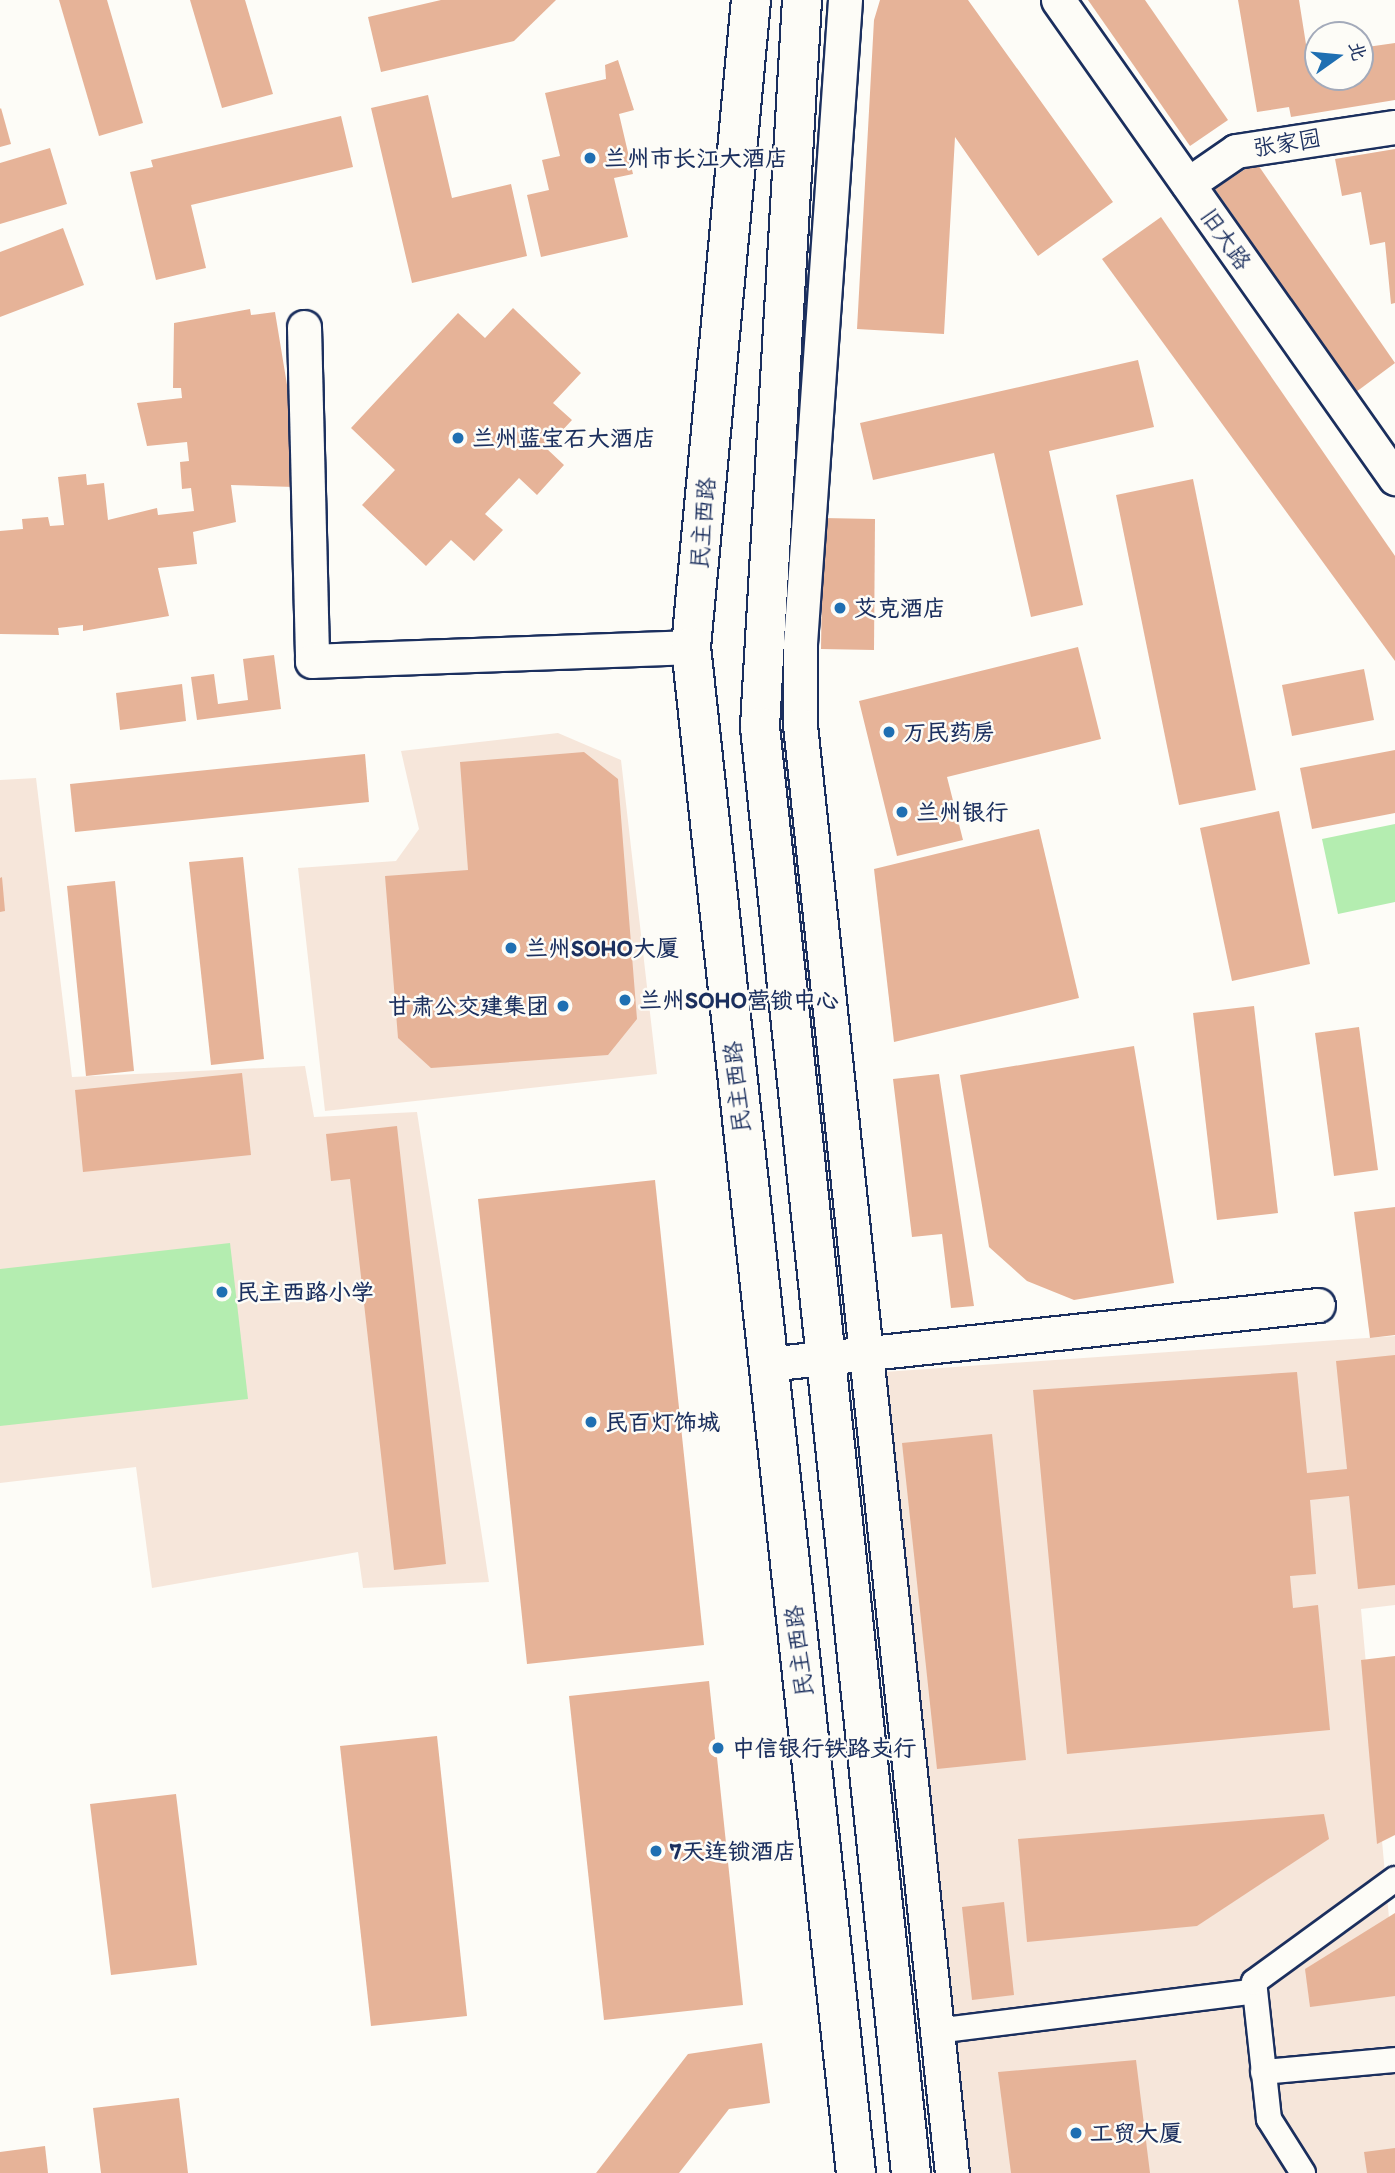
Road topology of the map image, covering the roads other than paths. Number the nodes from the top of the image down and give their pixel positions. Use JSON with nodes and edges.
{"nodes":[{"id":1,"x":751,"y":0,"type":"edge"},
{"id":2,"x":802,"y":0,"type":"edge"},
{"id":3,"x":845,"y":0,"type":"edge"},
{"id":4,"x":1058,"y":0,"type":"edge"},
{"id":5,"x":1395,"y":127,"type":"edge"},
{"id":6,"x":1188,"y":184,"type":"junction"},
{"id":7,"x":304,"y":327,"type":"dead end"},
{"id":8,"x":1395,"y":478,"type":"edge"},
{"id":9,"x":691,"y":647,"type":"junction"},
{"id":10,"x":1318,"y":1305,"type":"dead end"},
{"id":11,"x":866,"y":1354,"type":"junction"},
{"id":12,"x":826,"y":1359,"type":"junction"},
{"id":13,"x":767,"y":1364,"type":"junction"},
{"id":14,"x":1395,"y":1879,"type":"edge"},
{"id":15,"x":1255,"y":1991,"type":"junction"},
{"id":16,"x":936,"y":2031,"type":"junction"},
{"id":17,"x":1395,"y":2060,"type":"edge"},
{"id":18,"x":1264,"y":2071,"type":"junction"},
{"id":19,"x":856,"y":2173,"type":"edge"},
{"id":20,"x":911,"y":2173,"type":"edge"},
{"id":21,"x":952,"y":2173,"type":"edge"},
{"id":22,"x":1303,"y":2173,"type":"edge"}],
"edges":[{"from":1,"to":9,"type":"main road","name":"民主西路"},
{"from":2,"to":12,"type":"main road"},
{"from":3,"to":11,"type":"street"},
{"from":4,"to":6,"type":"street","name":"旧大路"},
{"from":5,"to":6,"type":"street","name":"张家园"},
{"from":6,"to":8,"type":"street","name":"旧大路"},
{"from":7,"to":9,"type":"street"},
{"from":9,"to":13,"type":"main road","name":"民主西路"},
{"from":10,"to":11,"type":"street"},
{"from":11,"to":12,"type":"street"},
{"from":11,"to":16,"type":"street"},
{"from":12,"to":13,"type":"street"},
{"from":12,"to":20,"type":"main road"},
{"from":13,"to":19,"type":"main road","name":"民主西路"},
{"from":14,"to":15,"type":"street"},
{"from":15,"to":16,"type":"street"},
{"from":15,"to":18,"type":"street"},
{"from":16,"to":21,"type":"street"},
{"from":17,"to":18,"type":"street"},
{"from":18,"to":22,"type":"street"}]}
